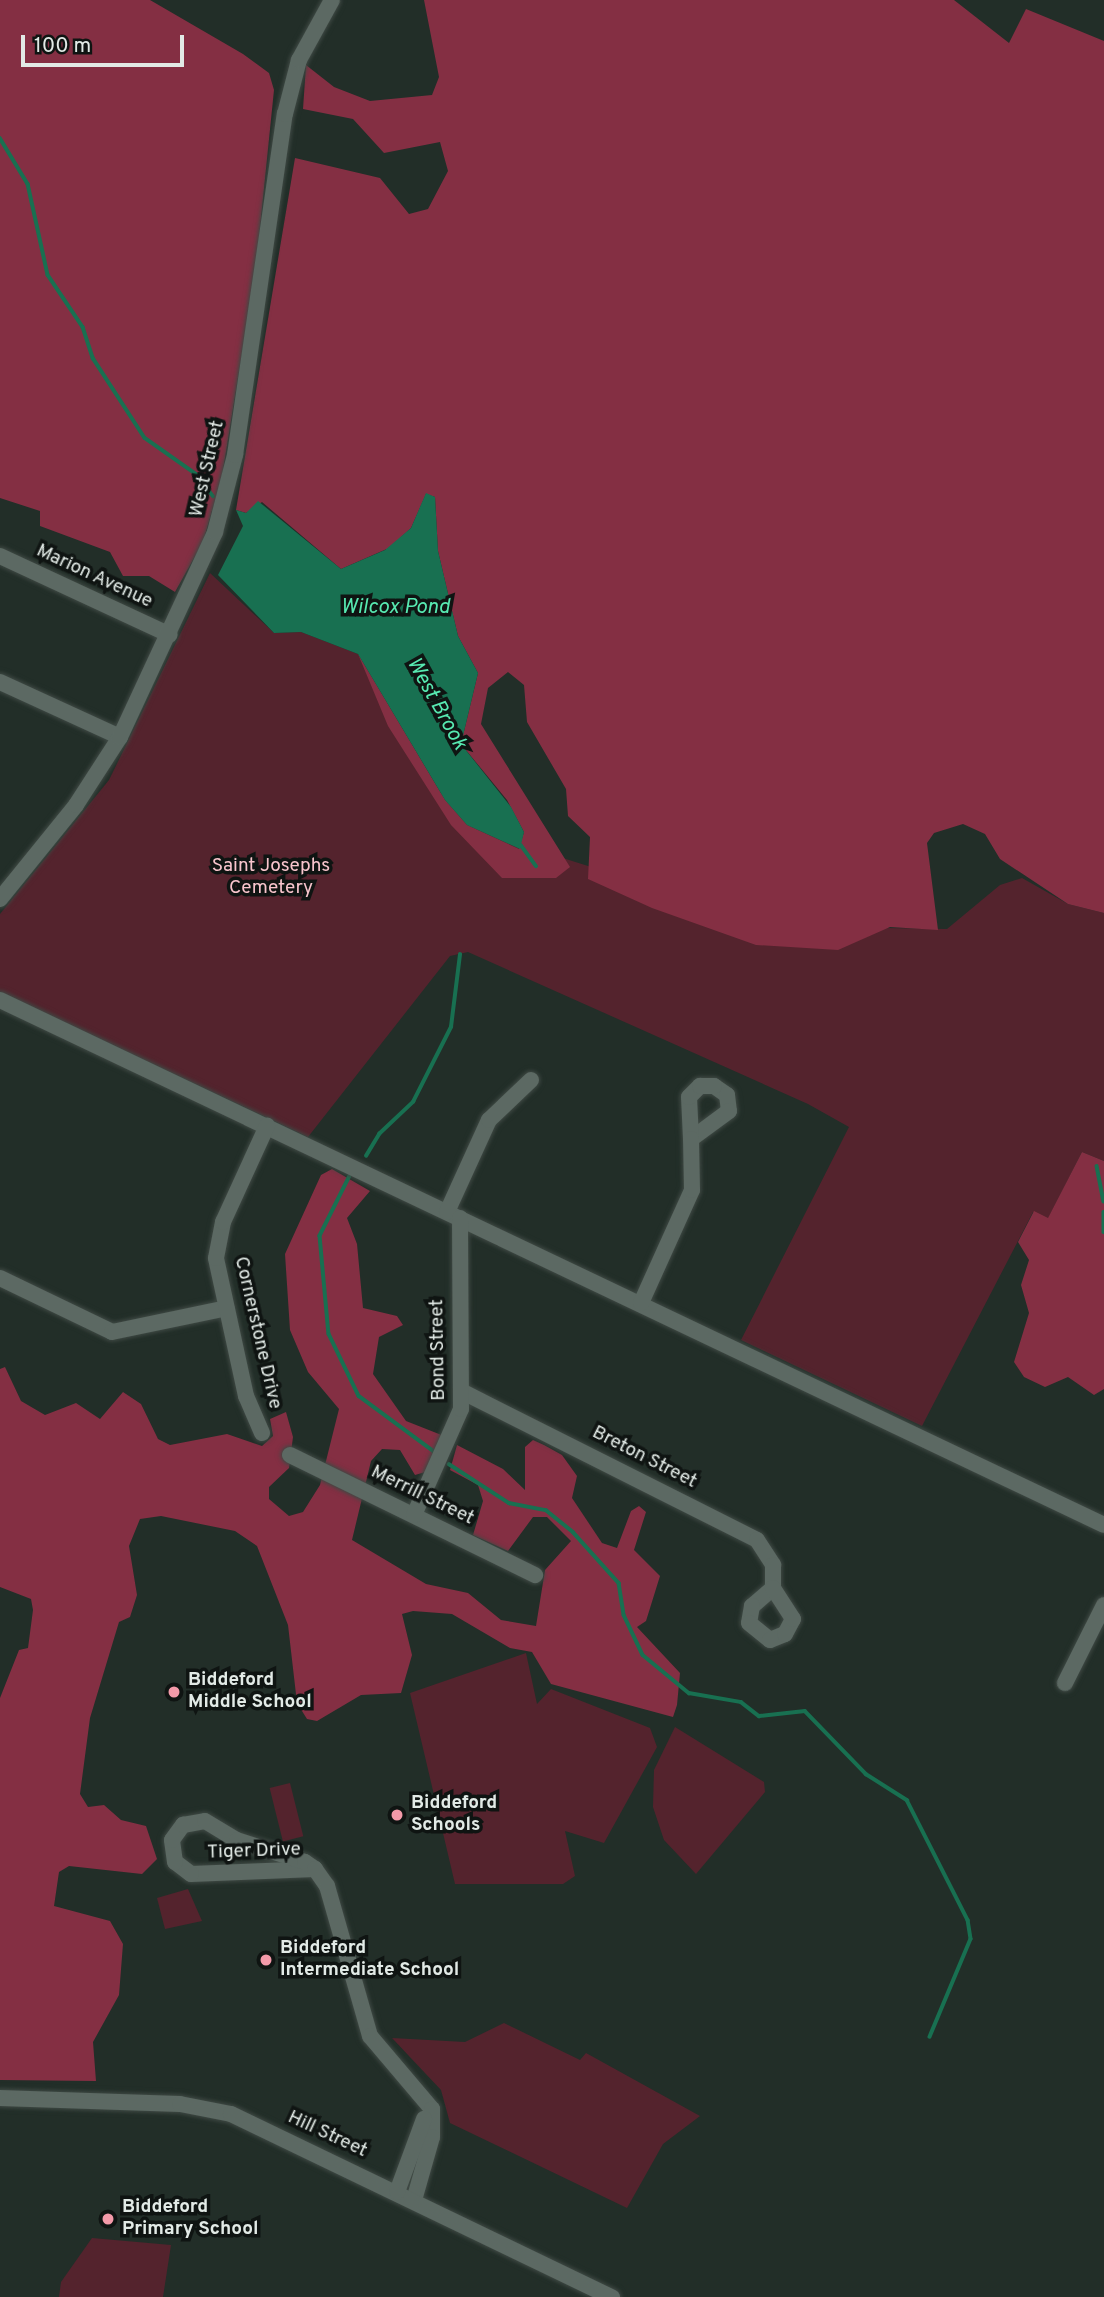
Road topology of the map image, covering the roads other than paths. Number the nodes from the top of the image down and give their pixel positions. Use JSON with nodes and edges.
{"nodes":[{"id":1,"x":332,"y":0,"type":"edge"},
{"id":2,"x":0,"y":556,"type":"edge"},
{"id":3,"x":170,"y":635,"type":"junction"},
{"id":4,"x":0,"y":682,"type":"edge"},
{"id":5,"x":120,"y":737,"type":"junction"},
{"id":6,"x":0,"y":899,"type":"edge"},
{"id":7,"x":1,"y":1000,"type":"edge"},
{"id":8,"x":531,"y":1080,"type":"dead end"},
{"id":9,"x":267,"y":1126,"type":"junction"},
{"id":10,"x":691,"y":1139,"type":"dead end"},
{"id":11,"x":454,"y":1215,"type":"junction"},
{"id":12,"x":0,"y":1278,"type":"edge"},
{"id":13,"x":640,"y":1303,"type":"junction"},
{"id":14,"x":226,"y":1308,"type":"junction"},
{"id":15,"x":463,"y":1392,"type":"junction"},
{"id":16,"x":262,"y":1433,"type":"dead end"},
{"id":17,"x":290,"y":1455,"type":"dead end"},
{"id":18,"x":414,"y":1515,"type":"junction"},
{"id":19,"x":1104,"y":1525,"type":"edge"},
{"id":20,"x":536,"y":1575,"type":"dead end"},
{"id":21,"x":773,"y":1588,"type":"dead end"},
{"id":22,"x":1104,"y":1605,"type":"edge"},
{"id":23,"x":1065,"y":1683,"type":"dead end"},
{"id":24,"x":315,"y":1869,"type":"junction"},
{"id":25,"x":416,"y":2086,"type":"junction"},
{"id":26,"x":0,"y":2098,"type":"edge"},
{"id":27,"x":397,"y":2192,"type":"junction"},
{"id":28,"x":414,"y":2200,"type":"junction"},
{"id":29,"x":612,"y":2297,"type":"edge"}],
"edges":[{"from":1,"to":3,"type":"street","name":"West Street"},
{"from":2,"to":3,"type":"street","name":"Marion Avenue"},
{"from":3,"to":5,"type":"street","name":"West Street"},
{"from":4,"to":5,"type":"street"},
{"from":5,"to":6,"type":"street","name":"West Street"},
{"from":7,"to":9,"type":"street"},
{"from":8,"to":11,"type":"street"},
{"from":9,"to":11,"type":"street"},
{"from":9,"to":14,"type":"street","name":"Cornerstone Drive"},
{"from":10,"to":13,"type":"street"},
{"from":11,"to":13,"type":"street"},
{"from":11,"to":15,"type":"street","name":"Bond Street"},
{"from":12,"to":14,"type":"street"},
{"from":13,"to":19,"type":"street"},
{"from":14,"to":16,"type":"street","name":"Cornerstone Drive"},
{"from":15,"to":18,"type":"street","name":"Bond Street"},
{"from":15,"to":21,"type":"street","name":"Breton Street"},
{"from":17,"to":18,"type":"street","name":"Merrill Street"},
{"from":18,"to":20,"type":"street","name":"Merrill Street"},
{"from":22,"to":23,"type":"street"},
{"from":24,"to":24,"type":"street","name":"Tiger Drive"},
{"from":24,"to":25,"type":"street","name":"Tiger Drive"},
{"from":25,"to":27,"type":"street"},
{"from":25,"to":28,"type":"street","name":"Tiger Drive"},
{"from":26,"to":27,"type":"street","name":"Hill Street"},
{"from":27,"to":28,"type":"street","name":"Hill Street"},
{"from":28,"to":29,"type":"street","name":"Hill Street"}]}
